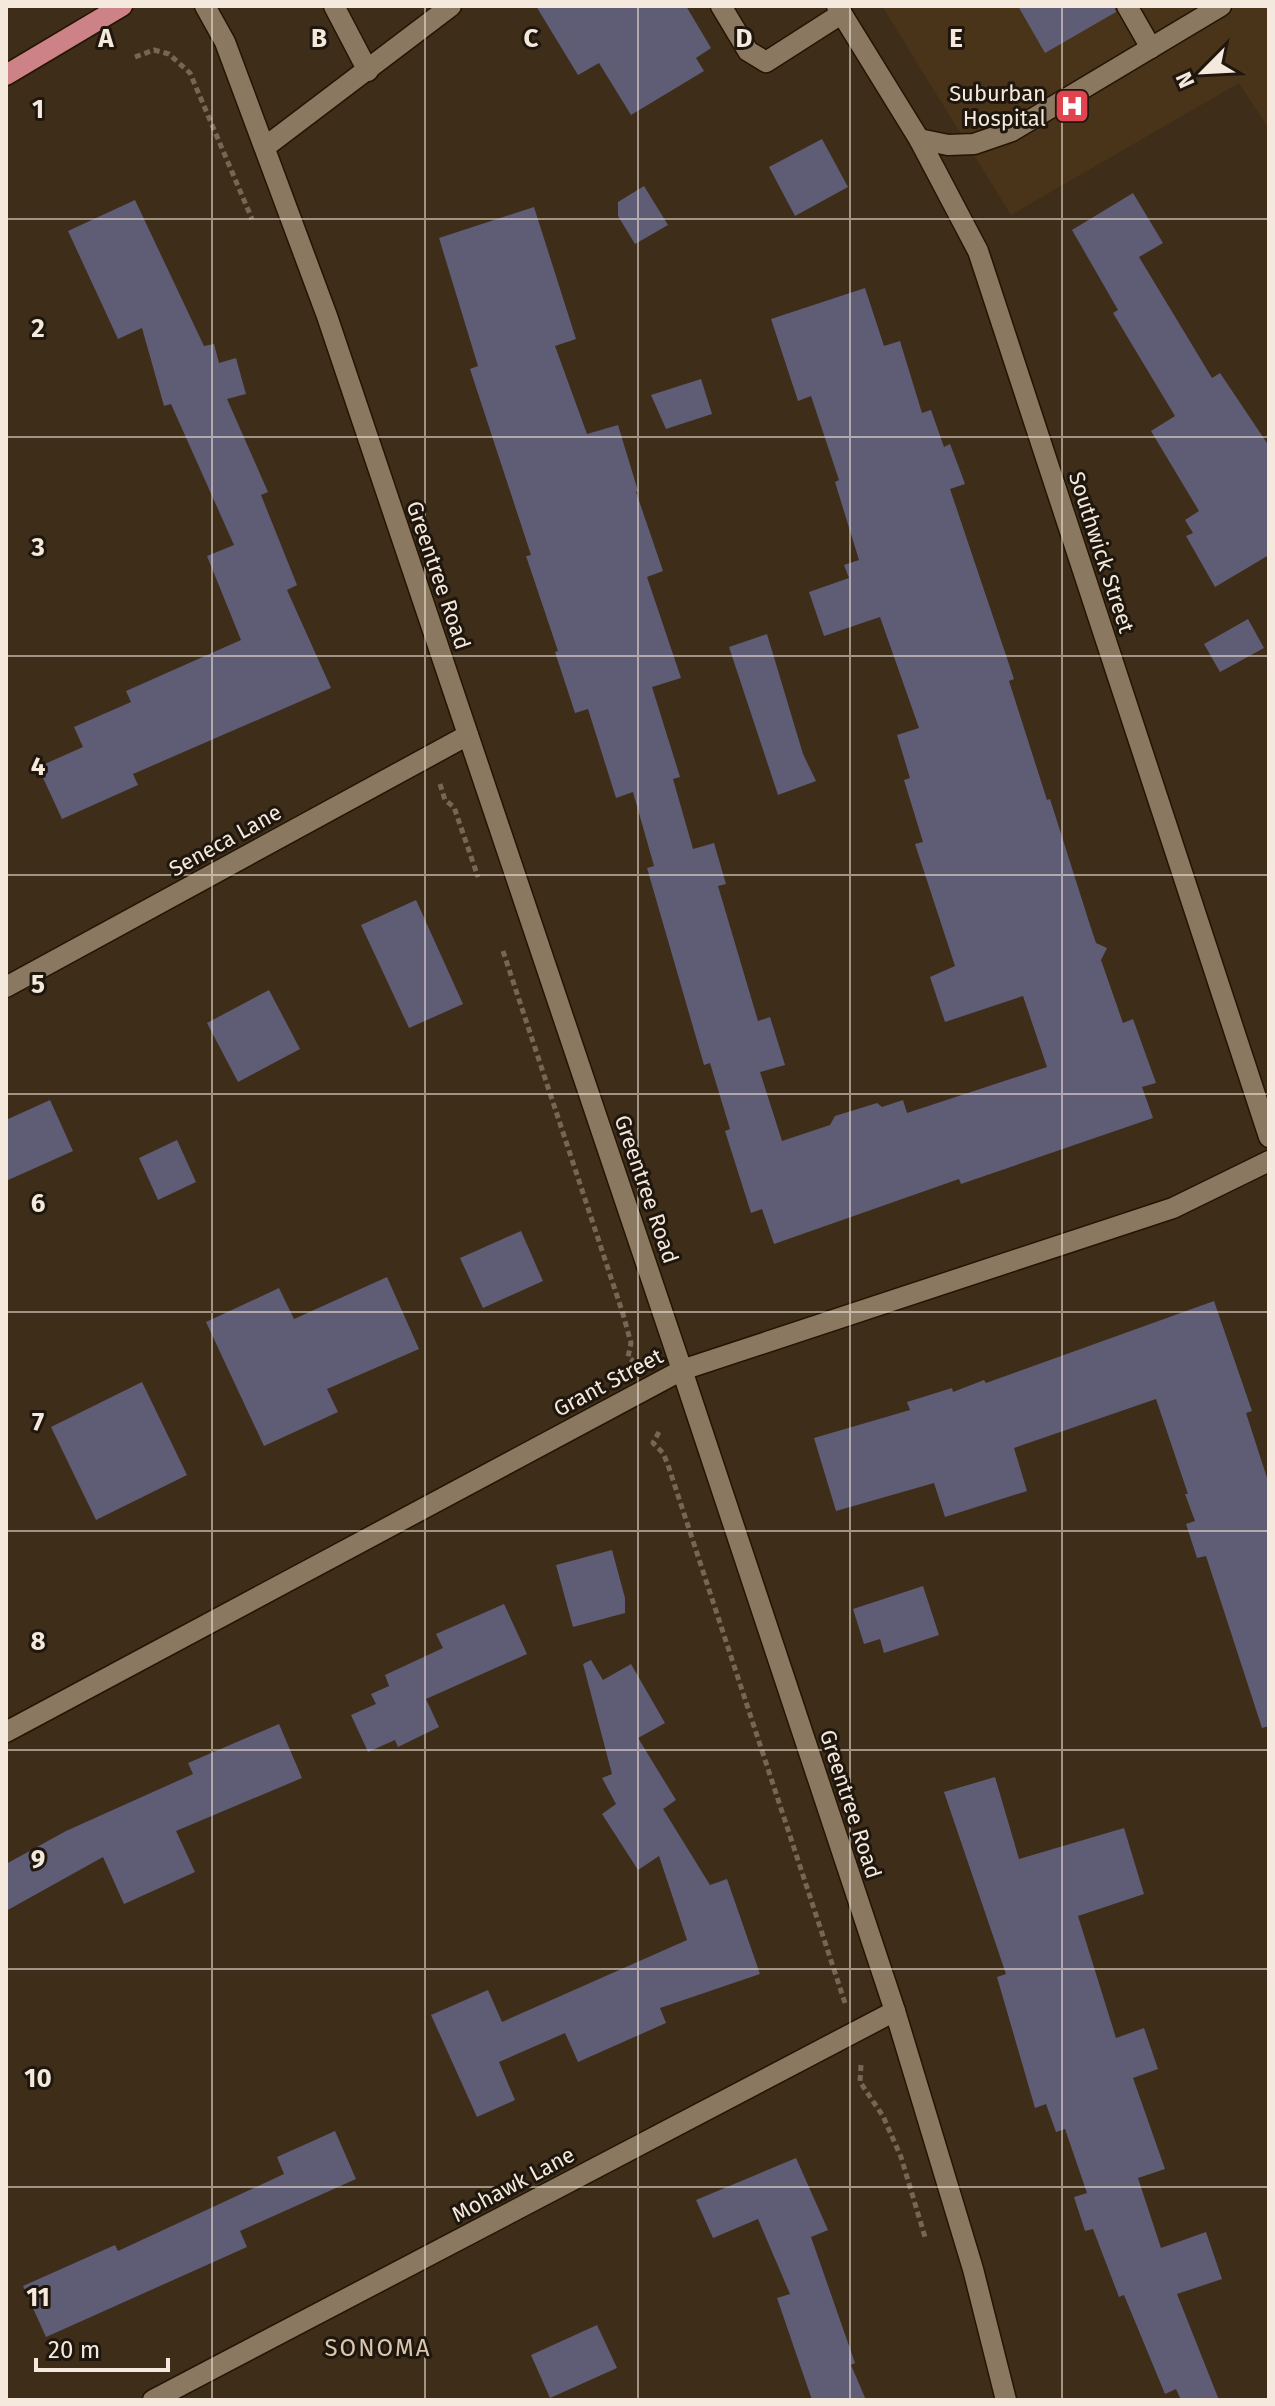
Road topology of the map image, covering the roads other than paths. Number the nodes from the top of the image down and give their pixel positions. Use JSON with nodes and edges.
{"nodes":[{"id":1,"x":122,"y":6,"type":"edge"},
{"id":2,"x":205,"y":6,"type":"edge"},
{"id":3,"x":334,"y":6,"type":"edge"},
{"id":4,"x":451,"y":6,"type":"edge"},
{"id":5,"x":721,"y":6,"type":"edge"},
{"id":6,"x":1127,"y":6,"type":"edge"},
{"id":7,"x":1221,"y":6,"type":"edge"},
{"id":8,"x":839,"y":10,"type":"edge"},
{"id":9,"x":1151,"y":48,"type":"junction"},
{"id":10,"x":368,"y":71,"type":"junction"},
{"id":11,"x":6,"y":75,"type":"edge"},
{"id":12,"x":919,"y":139,"type":"junction"},
{"id":13,"x":265,"y":147,"type":"junction"},
{"id":14,"x":468,"y":735,"type":"junction"},
{"id":15,"x":6,"y":987,"type":"edge"},
{"id":16,"x":1269,"y":1137,"type":"edge"},
{"id":17,"x":1269,"y":1161,"type":"edge"},
{"id":18,"x":682,"y":1370,"type":"junction"},
{"id":19,"x":6,"y":1732,"type":"edge"},
{"id":20,"x":895,"y":2011,"type":"junction"},
{"id":21,"x":153,"y":2400,"type":"edge"},
{"id":22,"x":1006,"y":2400,"type":"edge"}],
"edges":[{"from":1,"to":11,"type":"main road"},
{"from":2,"to":13,"type":"street","name":"Greentree Road"},
{"from":3,"to":10,"type":"street"},
{"from":4,"to":10,"type":"street"},
{"from":5,"to":8,"type":"street"},
{"from":6,"to":9,"type":"street"},
{"from":7,"to":9,"type":"street"},
{"from":8,"to":12,"type":"street","name":"Southwick Street"},
{"from":9,"to":12,"type":"street"},
{"from":10,"to":13,"type":"street"},
{"from":12,"to":16,"type":"street","name":"Southwick Street"},
{"from":13,"to":14,"type":"street","name":"Greentree Road"},
{"from":14,"to":15,"type":"street","name":"Seneca Lane"},
{"from":14,"to":18,"type":"street","name":"Greentree Road"},
{"from":17,"to":18,"type":"street","name":"Grant Street"},
{"from":18,"to":19,"type":"street","name":"Grant Street"},
{"from":18,"to":20,"type":"street","name":"Greentree Road"},
{"from":20,"to":21,"type":"street","name":"Mohawk Lane"},
{"from":20,"to":22,"type":"street","name":"Greentree Road"}]}
